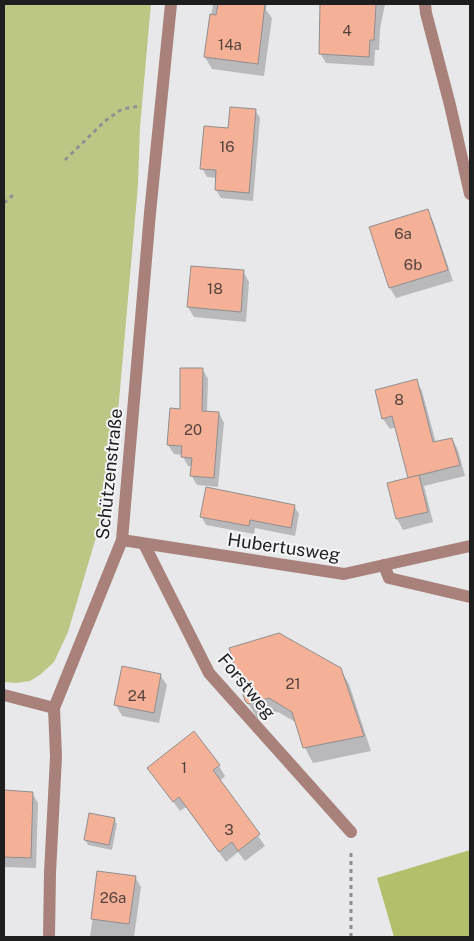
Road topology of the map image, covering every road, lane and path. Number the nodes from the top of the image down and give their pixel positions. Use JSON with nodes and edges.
{"nodes":[{"id":1,"x":171,"y":4,"type":"edge"},
{"id":2,"x":425,"y":4,"type":"edge"},
{"id":3,"x":160,"y":107,"type":"junction"},
{"id":4,"x":65,"y":160,"type":"dead end"},
{"id":5,"x":470,"y":194,"type":"edge"},
{"id":6,"x":13,"y":195,"type":"dead end"},
{"id":7,"x":4,"y":202,"type":"edge"},
{"id":8,"x":122,"y":540,"type":"junction"},
{"id":9,"x":144,"y":544,"type":"junction"},
{"id":10,"x":470,"y":546,"type":"edge"},
{"id":11,"x":384,"y":565,"type":"junction"},
{"id":12,"x":470,"y":597,"type":"edge"},
{"id":13,"x":4,"y":695,"type":"edge"},
{"id":14,"x":54,"y":708,"type":"junction"},
{"id":15,"x":351,"y":832,"type":"joint"},
{"id":16,"x":49,"y":937,"type":"edge"},
{"id":17,"x":351,"y":937,"type":"edge"}],
"edges":[{"from":1,"to":3,"type":"street","name":"Schützenstraße"},
{"from":2,"to":5,"type":"street"},
{"from":3,"to":4,"type":"path"},
{"from":3,"to":8,"type":"street","name":"Schützenstraße"},
{"from":6,"to":7,"type":"path"},
{"from":8,"to":9,"type":"street","name":"Hubertusweg"},
{"from":8,"to":14,"type":"street","name":"Schützenstraße"},
{"from":9,"to":11,"type":"street","name":"Hubertusweg"},
{"from":9,"to":15,"type":"street","name":"Forstweg"},
{"from":10,"to":11,"type":"street","name":"Hubertusweg"},
{"from":11,"to":12,"type":"street"},
{"from":13,"to":14,"type":"street"},
{"from":14,"to":16,"type":"street","name":"Schützenstraße"},
{"from":15,"to":17,"type":"path"}]}
